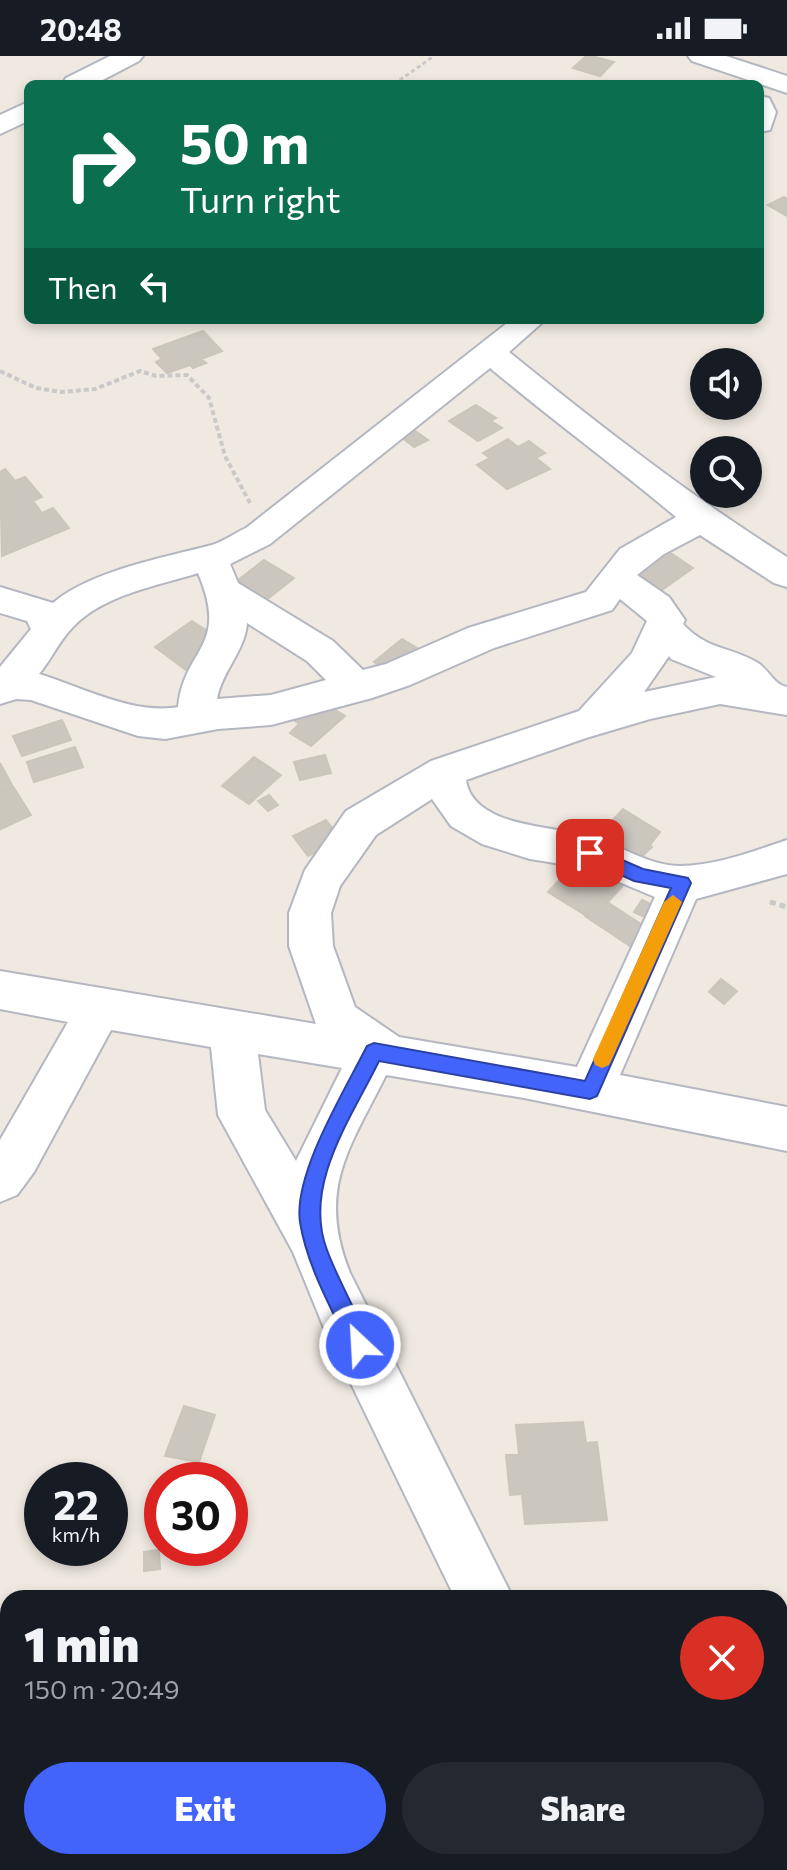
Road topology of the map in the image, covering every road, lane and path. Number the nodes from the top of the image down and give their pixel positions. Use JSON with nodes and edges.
{"nodes":[{"id":1,"x":130,"y":56,"type":"edge"},
{"id":2,"x":434,"y":56,"type":"edge"},
{"id":3,"x":701,"y":56,"type":"edge"},
{"id":4,"x":743,"y":77,"type":"edge"},
{"id":5,"x":83,"y":80,"type":"edge"},
{"id":6,"x":400,"y":80,"type":"edge"},
{"id":7,"x":764,"y":81,"type":"edge"},
{"id":8,"x":787,"y":85,"type":"edge"},
{"id":9,"x":24,"y":112,"type":"edge"},
{"id":10,"x":0,"y":126,"type":"edge"},
{"id":11,"x":525,"y":324,"type":"edge"},
{"id":12,"x":490,"y":352,"type":"junction"},
{"id":13,"x":0,"y":371,"type":"edge"},
{"id":14,"x":701,"y":519,"type":"junction"},
{"id":15,"x":268,"y":528,"type":"junction"},
{"id":16,"x":208,"y":557,"type":"junction"},
{"id":17,"x":787,"y":574,"type":"edge"},
{"id":18,"x":615,"y":578,"type":"junction"},
{"id":19,"x":224,"y":591,"type":"junction"},
{"id":20,"x":0,"y":600,"type":"edge"},
{"id":21,"x":664,"y":627,"type":"junction"},
{"id":22,"x":51,"y":630,"type":"junction"},
{"id":23,"x":358,"y":688,"type":"junction"},
{"id":24,"x":0,"y":690,"type":"edge"},
{"id":25,"x":778,"y":699,"type":"edge"},
{"id":26,"x":198,"y":718,"type":"junction"},
{"id":27,"x":592,"y":722,"type":"junction"},
{"id":28,"x":445,"y":772,"type":"junction"},
{"id":29,"x":787,"y":857,"type":"edge"},
{"id":30,"x":682,"y":883,"type":"junction"},
{"id":31,"x":0,"y":990,"type":"edge"},
{"id":32,"x":99,"y":1009,"type":"junction"},
{"id":33,"x":232,"y":1029,"type":"junction"},
{"id":34,"x":381,"y":1053,"type":"junction"},
{"id":35,"x":590,"y":1090,"type":"junction"},
{"id":36,"x":787,"y":1129,"type":"edge"},
{"id":37,"x":0,"y":1179,"type":"edge"},
{"id":38,"x":316,"y":1249,"type":"junction"},
{"id":39,"x":481,"y":1590,"type":"edge"}],
"edges":[{"from":1,"to":5,"type":"street"},
{"from":2,"to":6,"type":"path"},
{"from":3,"to":4,"type":"street"},
{"from":7,"to":8,"type":"street"},
{"from":9,"to":10,"type":"street"},
{"from":11,"to":12,"type":"street"},
{"from":12,"to":14,"type":"street"},
{"from":12,"to":15,"type":"street"},
{"from":13,"to":15,"type":"path"},
{"from":14,"to":17,"type":"street"},
{"from":14,"to":18,"type":"street"},
{"from":15,"to":16,"type":"street"},
{"from":16,"to":19,"type":"street"},
{"from":16,"to":22,"type":"street"},
{"from":18,"to":21,"type":"street"},
{"from":18,"to":23,"type":"street"},
{"from":19,"to":23,"type":"street"},
{"from":19,"to":26,"type":"street"},
{"from":20,"to":22,"type":"street"},
{"from":21,"to":25,"type":"street"},
{"from":21,"to":27,"type":"street"},
{"from":22,"to":24,"type":"street"},
{"from":23,"to":26,"type":"street"},
{"from":24,"to":26,"type":"street"},
{"from":25,"to":27,"type":"street"},
{"from":27,"to":28,"type":"street"},
{"from":28,"to":30,"type":"street"},
{"from":28,"to":34,"type":"street"},
{"from":29,"to":30,"type":"street"},
{"from":30,"to":35,"type":"street"},
{"from":31,"to":32,"type":"street"},
{"from":32,"to":33,"type":"street"},
{"from":32,"to":37,"type":"street"},
{"from":33,"to":34,"type":"street"},
{"from":33,"to":38,"type":"street"},
{"from":34,"to":35,"type":"street"},
{"from":34,"to":38,"type":"street"},
{"from":35,"to":36,"type":"street"},
{"from":38,"to":39,"type":"street"}]}
